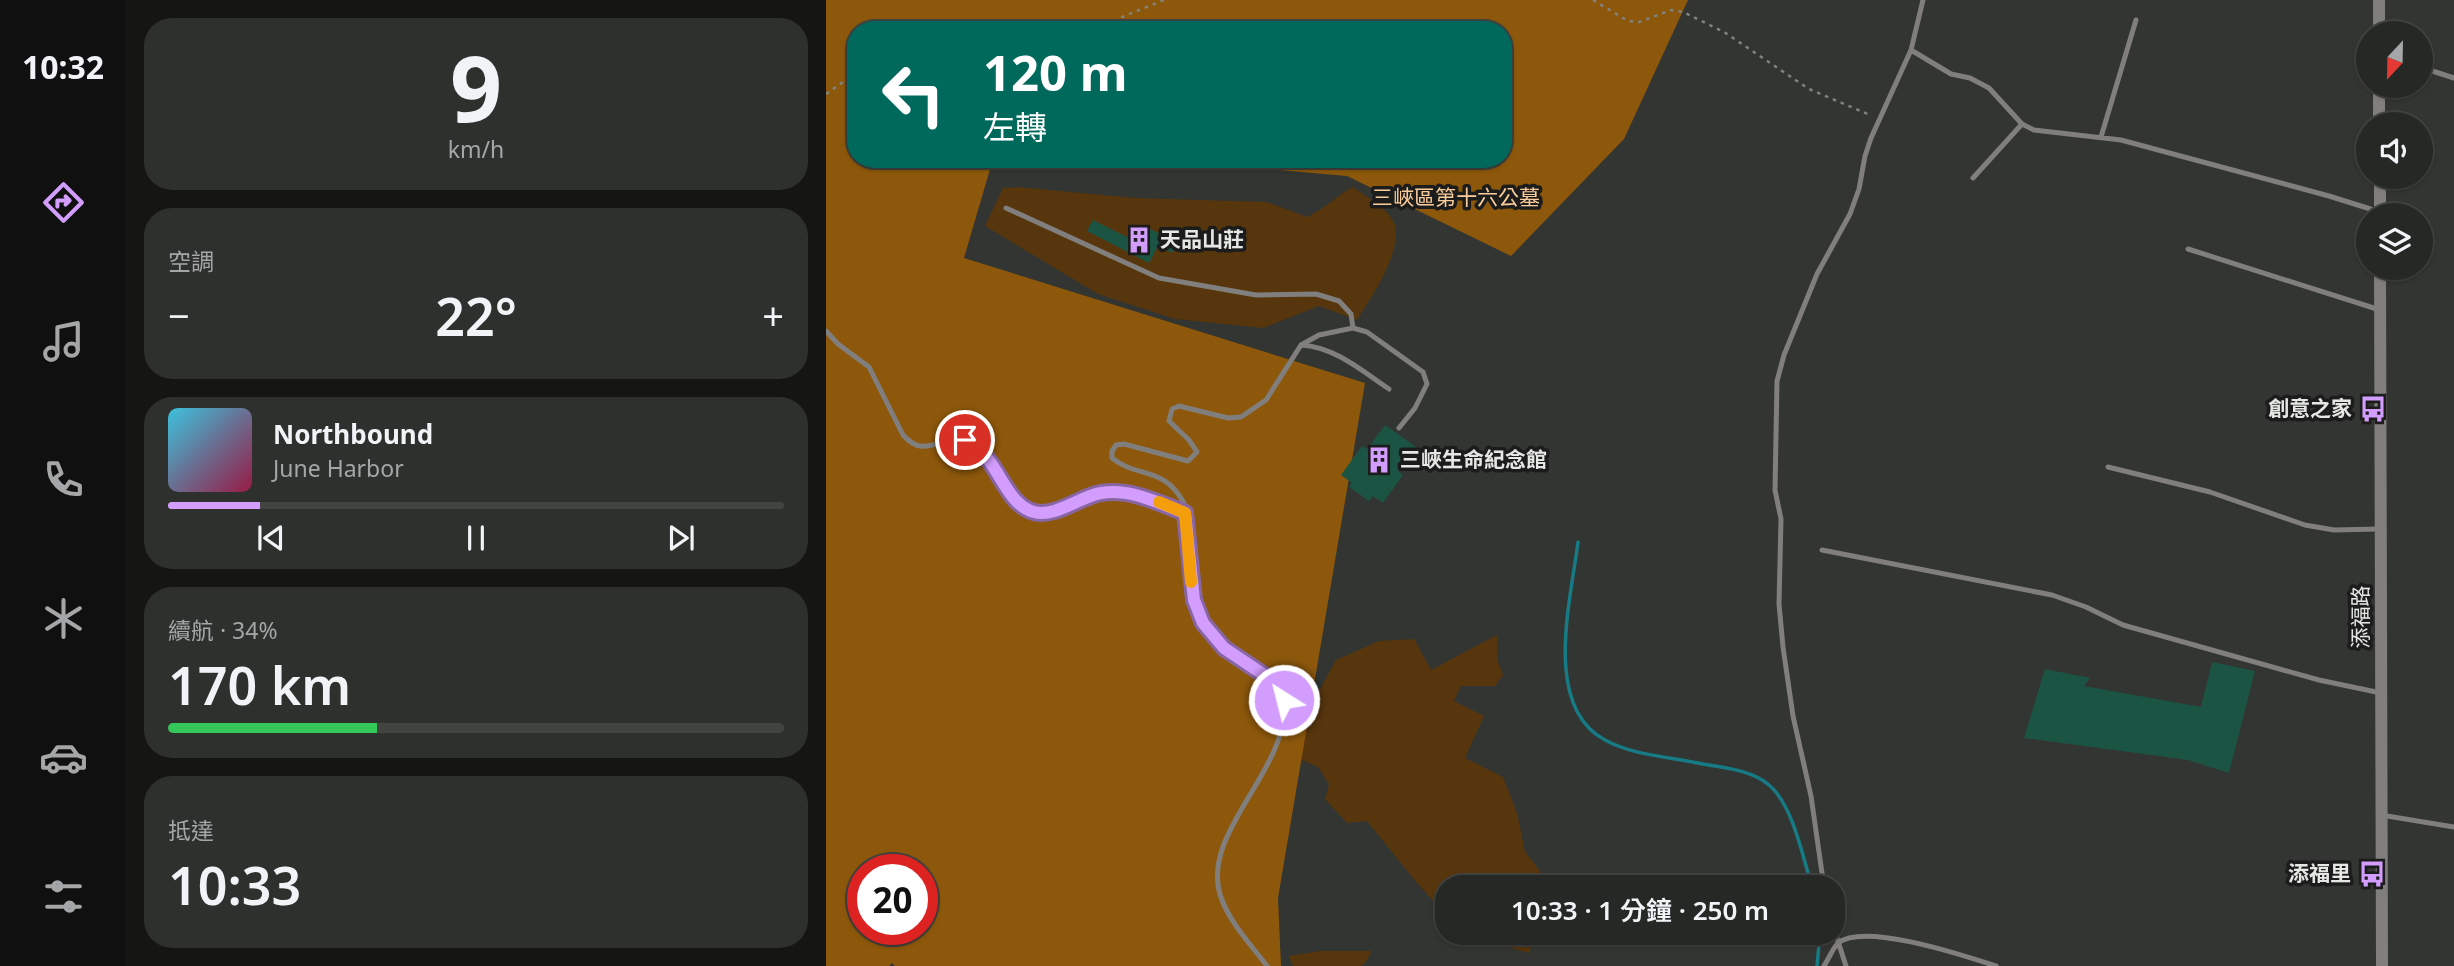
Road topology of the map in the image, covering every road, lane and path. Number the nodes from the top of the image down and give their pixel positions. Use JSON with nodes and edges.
{"nodes":[{"id":1,"x":1164,"y":0,"type":"edge"},
{"id":2,"x":1593,"y":0,"type":"edge"},
{"id":3,"x":1923,"y":0,"type":"edge"},
{"id":4,"x":2379,"y":0,"type":"edge"},
{"id":5,"x":2136,"y":20,"type":"dead end"},
{"id":6,"x":1113,"y":21,"type":"edge"},
{"id":7,"x":2379,"y":21,"type":"edge"},
{"id":8,"x":1911,"y":50,"type":"junction"},
{"id":9,"x":2433,"y":71,"type":"edge"},
{"id":10,"x":2454,"y":78,"type":"edge"},
{"id":11,"x":847,"y":79,"type":"edge"},
{"id":12,"x":826,"y":94,"type":"edge"},
{"id":13,"x":1880,"y":120,"type":"junction"},
{"id":14,"x":2022,"y":124,"type":"junction"},
{"id":15,"x":2101,"y":137,"type":"junction"},
{"id":16,"x":1973,"y":178,"type":"dead end"},
{"id":17,"x":2356,"y":206,"type":"edge"},
{"id":18,"x":1006,"y":208,"type":"dead end"},
{"id":19,"x":2188,"y":249,"type":"dead end"},
{"id":20,"x":2380,"y":280,"type":"edge"},
{"id":21,"x":2380,"y":310,"type":"junction"},
{"id":22,"x":1353,"y":328,"type":"junction"},
{"id":23,"x":826,"y":331,"type":"edge"},
{"id":24,"x":1301,"y":345,"type":"junction"},
{"id":25,"x":1389,"y":389,"type":"dead end"},
{"id":26,"x":1399,"y":428,"type":"dead end"},
{"id":27,"x":2108,"y":467,"type":"dead end"},
{"id":28,"x":1185,"y":513,"type":"junction"},
{"id":29,"x":2380,"y":529,"type":"junction"},
{"id":30,"x":1822,"y":550,"type":"dead end"},
{"id":31,"x":2381,"y":693,"type":"junction"},
{"id":32,"x":2381,"y":815,"type":"junction"},
{"id":33,"x":2454,"y":827,"type":"edge"},
{"id":34,"x":1822,"y":875,"type":"edge"},
{"id":35,"x":1845,"y":941,"type":"edge"},
{"id":36,"x":1838,"y":945,"type":"edge"},
{"id":37,"x":1840,"y":945,"type":"edge"},
{"id":38,"x":1267,"y":966,"type":"edge"},
{"id":39,"x":1824,"y":966,"type":"edge"},
{"id":40,"x":1846,"y":966,"type":"edge"},
{"id":41,"x":1996,"y":966,"type":"edge"},
{"id":42,"x":2382,"y":966,"type":"edge"}],
"edges":[{"from":1,"to":6,"type":"path"},
{"from":2,"to":13,"type":"path"},
{"from":3,"to":8,"type":"lane"},
{"from":4,"to":7,"type":"street"},
{"from":5,"to":15,"type":"lane"},
{"from":8,"to":13,"type":"lane"},
{"from":8,"to":14,"type":"lane"},
{"from":9,"to":10,"type":"lane"},
{"from":11,"to":12,"type":"path"},
{"from":13,"to":34,"type":"lane"},
{"from":14,"to":15,"type":"lane"},
{"from":14,"to":16,"type":"lane"},
{"from":15,"to":17,"type":"lane"},
{"from":18,"to":22,"type":"lane"},
{"from":19,"to":21,"type":"lane"},
{"from":20,"to":21,"type":"street","name":"添福路"},
{"from":21,"to":29,"type":"street","name":"添福路"},
{"from":22,"to":24,"type":"lane"},
{"from":22,"to":26,"type":"lane"},
{"from":23,"to":28,"type":"lane"},
{"from":24,"to":25,"type":"lane"},
{"from":24,"to":28,"type":"lane"},
{"from":27,"to":29,"type":"lane"},
{"from":28,"to":38,"type":"lane"},
{"from":29,"to":31,"type":"street","name":"添福路"},
{"from":30,"to":31,"type":"lane"},
{"from":31,"to":32,"type":"street","name":"添福路"},
{"from":32,"to":33,"type":"lane"},
{"from":32,"to":42,"type":"street","name":"添福路"},
{"from":35,"to":41,"type":"lane"},
{"from":36,"to":39,"type":"lane"},
{"from":37,"to":40,"type":"lane"}]}
